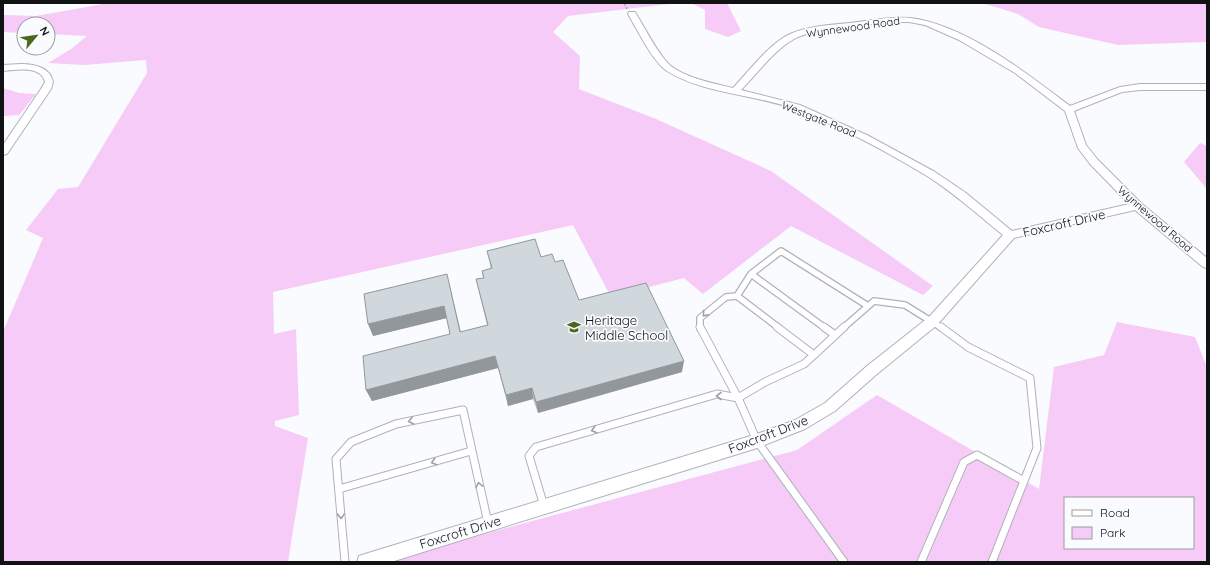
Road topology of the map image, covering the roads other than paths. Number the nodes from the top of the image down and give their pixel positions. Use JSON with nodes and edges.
{"nodes":[{"id":1,"x":632,"y":14,"type":"dead end"},
{"id":2,"x":3,"y":68,"type":"edge"},
{"id":3,"x":1207,"y":87,"type":"edge"},
{"id":4,"x":735,"y":91,"type":"junction"},
{"id":5,"x":1069,"y":110,"type":"junction"},
{"id":6,"x":3,"y":152,"type":"edge"},
{"id":7,"x":1137,"y":206,"type":"junction"},
{"id":8,"x":1010,"y":236,"type":"junction"},
{"id":9,"x":1207,"y":264,"type":"edge"},
{"id":10,"x":752,"y":274,"type":"junction"},
{"id":11,"x":737,"y":296,"type":"junction"},
{"id":12,"x":868,"y":306,"type":"junction"},
{"id":13,"x":933,"y":321,"type":"junction"},
{"id":14,"x":835,"y":335,"type":"junction"},
{"id":15,"x":814,"y":355,"type":"junction"},
{"id":16,"x":738,"y":398,"type":"junction"},
{"id":17,"x":757,"y":441,"type":"junction"},
{"id":18,"x":471,"y":451,"type":"junction"},
{"id":19,"x":1024,"y":481,"type":"junction"},
{"id":20,"x":339,"y":489,"type":"junction"},
{"id":21,"x":544,"y":506,"type":"junction"},
{"id":22,"x":488,"y":523,"type":"junction"},
{"id":23,"x":345,"y":562,"type":"edge"},
{"id":24,"x":365,"y":562,"type":"edge"},
{"id":25,"x":844,"y":562,"type":"edge"},
{"id":26,"x":921,"y":562,"type":"edge"},
{"id":27,"x":992,"y":562,"type":"edge"}],
"edges":[{"from":1,"to":4,"type":"street","name":"Westgate Road"},
{"from":2,"to":6,"type":"street"},
{"from":3,"to":5,"type":"street"},
{"from":4,"to":5,"type":"street","name":"Wynnewood Road"},
{"from":4,"to":8,"type":"street","name":"Westgate Road"},
{"from":5,"to":7,"type":"street","name":"Wynnewood Road"},
{"from":7,"to":8,"type":"street","name":"Foxcroft Drive"},
{"from":7,"to":9,"type":"street","name":"Wynnewood Road"},
{"from":8,"to":13,"type":"street","name":"Foxcroft Drive"},
{"from":10,"to":11,"type":"lane"},
{"from":10,"to":12,"type":"lane"},
{"from":10,"to":14,"type":"lane"},
{"from":11,"to":15,"type":"lane"},
{"from":11,"to":16,"type":"lane","one_way":true},
{"from":12,"to":13,"type":"lane"},
{"from":12,"to":14,"type":"lane"},
{"from":13,"to":17,"type":"street","name":"Foxcroft Drive"},
{"from":13,"to":19,"type":"lane"},
{"from":14,"to":15,"type":"lane"},
{"from":15,"to":16,"type":"lane"},
{"from":16,"to":17,"type":"lane"},
{"from":16,"to":21,"type":"lane","one_way":true},
{"from":17,"to":21,"type":"street","name":"Foxcroft Drive"},
{"from":17,"to":25,"type":"lane"},
{"from":18,"to":20,"type":"lane","one_way":true},
{"from":18,"to":20,"type":"lane","one_way":true},
{"from":22,"to":18,"type":"lane","one_way":true},
{"from":19,"to":26,"type":"lane"},
{"from":19,"to":27,"type":"lane"},
{"from":20,"to":23,"type":"lane","one_way":true},
{"from":21,"to":22,"type":"street","name":"Foxcroft Drive"},
{"from":22,"to":24,"type":"street","name":"Foxcroft Drive"}]}
